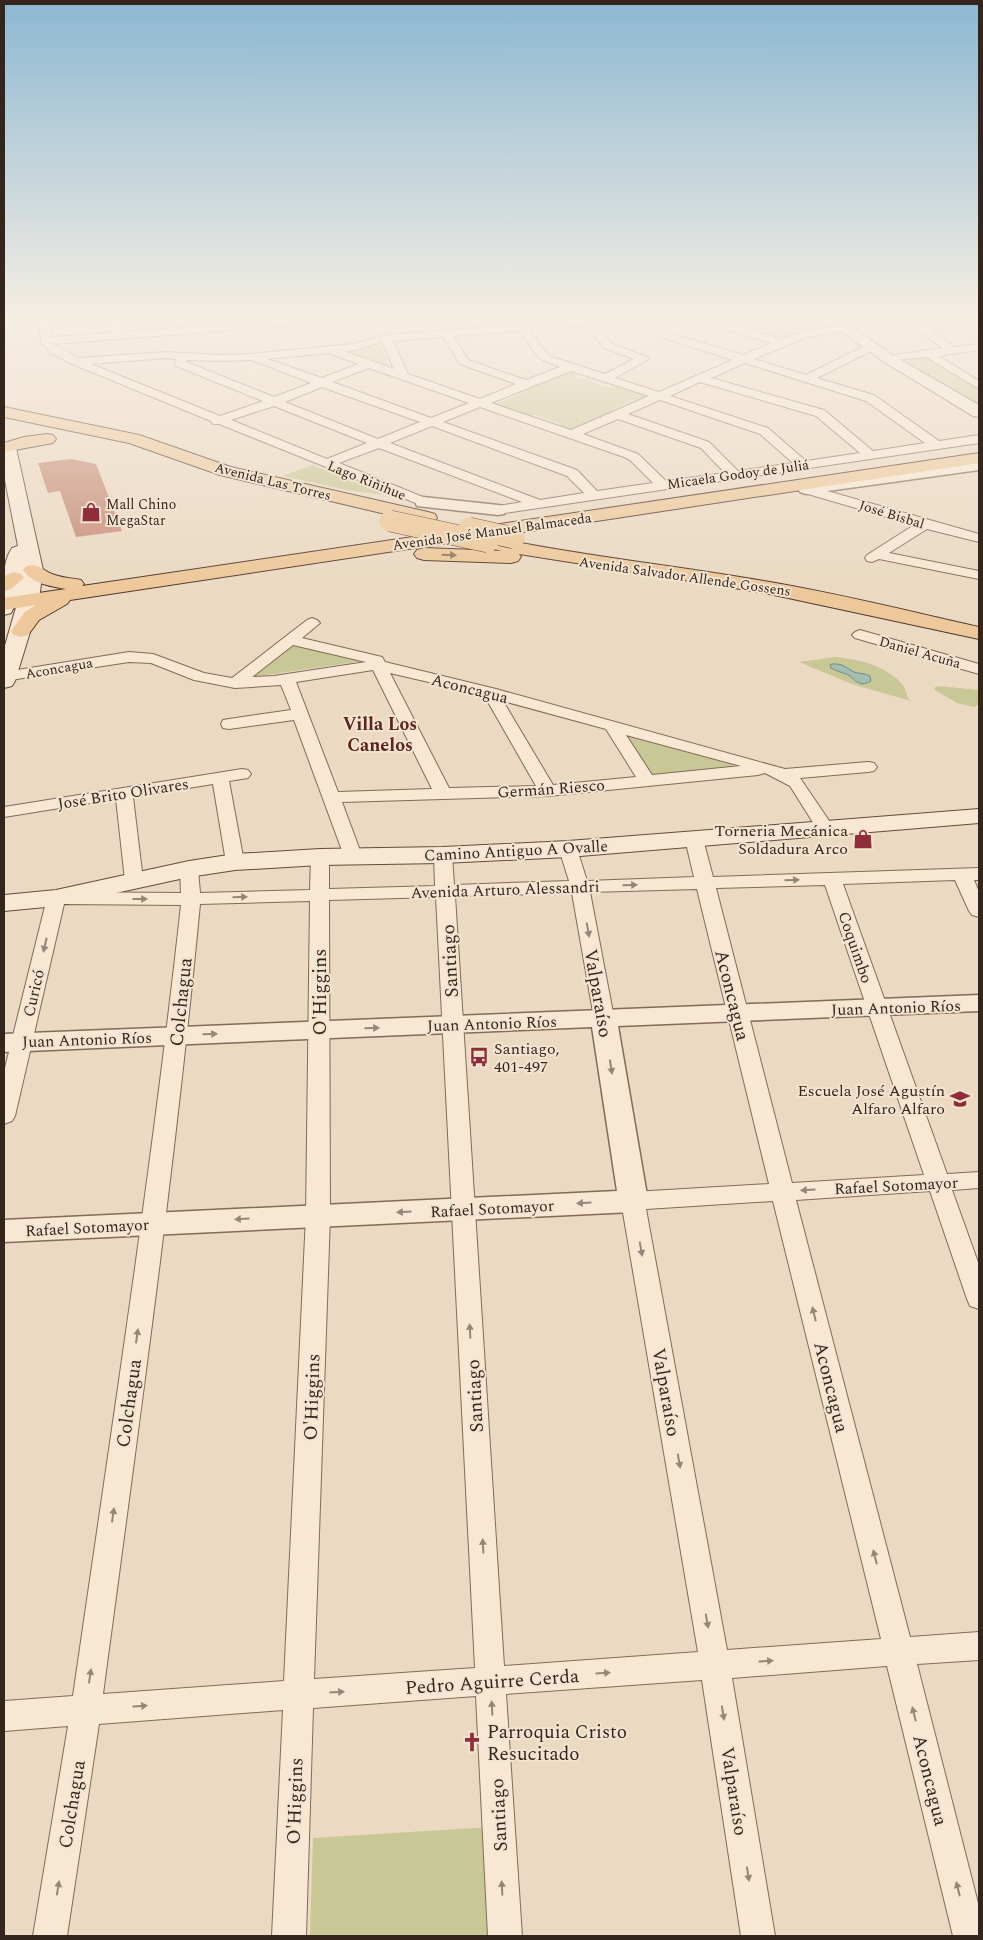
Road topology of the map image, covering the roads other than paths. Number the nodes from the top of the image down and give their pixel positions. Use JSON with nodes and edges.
{"nodes":[{"id":1,"x":187,"y":409,"type":"edge"},
{"id":2,"x":254,"y":409,"type":"edge"},
{"id":3,"x":290,"y":409,"type":"edge"},
{"id":4,"x":394,"y":409,"type":"edge"},
{"id":5,"x":465,"y":409,"type":"edge"},
{"id":6,"x":500,"y":409,"type":"edge"},
{"id":7,"x":633,"y":409,"type":"edge"},
{"id":8,"x":695,"y":409,"type":"edge"},
{"id":9,"x":804,"y":409,"type":"edge"},
{"id":10,"x":883,"y":409,"type":"edge"},
{"id":11,"x":4,"y":412,"type":"edge"},
{"id":12,"x":618,"y":415,"type":"junction"},
{"id":13,"x":217,"y":421,"type":"junction"},
{"id":14,"x":431,"y":422,"type":"junction"},
{"id":15,"x":4,"y":429,"type":"edge"},
{"id":16,"x":573,"y":434,"type":"junction"},
{"id":17,"x":47,"y":439,"type":"junction"},
{"id":18,"x":979,"y":439,"type":"edge"},
{"id":19,"x":65,"y":443,"type":"dead end"},
{"id":20,"x":378,"y":443,"type":"junction"},
{"id":21,"x":5,"y":445,"type":"edge"},
{"id":22,"x":979,"y":449,"type":"edge"},
{"id":23,"x":934,"y":451,"type":"junction"},
{"id":24,"x":872,"y":456,"type":"junction"},
{"id":25,"x":979,"y":458,"type":"edge"},
{"id":26,"x":146,"y":462,"type":"dead end"},
{"id":27,"x":326,"y":464,"type":"junction"},
{"id":28,"x":843,"y":465,"type":"junction"},
{"id":29,"x":979,"y":465,"type":"edge"},
{"id":30,"x":804,"y":466,"type":"junction"},
{"id":31,"x":734,"y":474,"type":"junction"},
{"id":32,"x":662,"y":485,"type":"junction"},
{"id":33,"x":803,"y":488,"type":"junction"},
{"id":34,"x":593,"y":495,"type":"junction"},
{"id":35,"x":540,"y":509,"type":"junction"},
{"id":36,"x":426,"y":510,"type":"junction"},
{"id":37,"x":498,"y":510,"type":"joint"},
{"id":38,"x":390,"y":521,"type":"joint"},
{"id":39,"x":925,"y":524,"type":"junction"},
{"id":40,"x":979,"y":526,"type":"edge"},
{"id":41,"x":958,"y":532,"type":"junction"},
{"id":42,"x":979,"y":538,"type":"edge"},
{"id":43,"x":330,"y":556,"type":"junction"},
{"id":44,"x":591,"y":562,"type":"junction"},
{"id":45,"x":979,"y":576,"type":"edge"},
{"id":46,"x":79,"y":588,"type":"junction"},
{"id":47,"x":14,"y":592,"type":"edge"},
{"id":48,"x":979,"y":622,"type":"edge"},
{"id":49,"x":312,"y":623,"type":"dead end"},
{"id":50,"x":21,"y":631,"type":"junction"},
{"id":51,"x":979,"y":633,"type":"edge"},
{"id":52,"x":860,"y":635,"type":"dead end"},
{"id":53,"x":291,"y":640,"type":"junction"},
{"id":54,"x":378,"y":665,"type":"junction"},
{"id":55,"x":979,"y":669,"type":"edge"},
{"id":56,"x":4,"y":679,"type":"edge"},
{"id":57,"x":287,"y":679,"type":"junction"},
{"id":58,"x":235,"y":683,"type":"junction"},
{"id":59,"x":490,"y":692,"type":"junction"},
{"id":60,"x":300,"y":714,"type":"junction"},
{"id":61,"x":229,"y":724,"type":"dead end"},
{"id":62,"x":612,"y":725,"type":"junction"},
{"id":63,"x":868,"y":767,"type":"dead end"},
{"id":64,"x":777,"y":771,"type":"junction"},
{"id":65,"x":242,"y":774,"type":"dead end"},
{"id":66,"x":220,"y":777,"type":"junction"},
{"id":67,"x":647,"y":781,"type":"junction"},
{"id":68,"x":548,"y":791,"type":"junction"},
{"id":69,"x":124,"y":793,"type":"junction"},
{"id":70,"x":443,"y":794,"type":"junction"},
{"id":71,"x":331,"y":796,"type":"junction"},
{"id":72,"x":4,"y":812,"type":"edge"},
{"id":73,"x":979,"y":816,"type":"edge"},
{"id":74,"x":824,"y":828,"type":"junction"},
{"id":75,"x":694,"y":839,"type":"junction"},
{"id":76,"x":568,"y":849,"type":"junction"},
{"id":77,"x":443,"y":855,"type":"junction"},
{"id":78,"x":353,"y":856,"type":"junction"},
{"id":79,"x":320,"y":857,"type":"junction"},
{"id":80,"x":234,"y":862,"type":"junction"},
{"id":81,"x":188,"y":869,"type":"junction"},
{"id":82,"x":971,"y":874,"type":"edge"},
{"id":83,"x":832,"y":879,"type":"junction"},
{"id":84,"x":134,"y":880,"type":"junction"},
{"id":85,"x":705,"y":883,"type":"junction"},
{"id":86,"x":580,"y":887,"type":"junction"},
{"id":87,"x":445,"y":891,"type":"junction"},
{"id":88,"x":319,"y":895,"type":"junction"},
{"id":89,"x":4,"y":896,"type":"edge"},
{"id":90,"x":44,"y":898,"type":"junction"},
{"id":91,"x":191,"y":899,"type":"junction"},
{"id":92,"x":4,"y":903,"type":"edge"},
{"id":93,"x":979,"y":911,"type":"edge"},
{"id":94,"x":979,"y":1003,"type":"edge"},
{"id":95,"x":877,"y":1007,"type":"junction"},
{"id":96,"x":738,"y":1013,"type":"junction"},
{"id":97,"x":604,"y":1018,"type":"junction"},
{"id":98,"x":452,"y":1024,"type":"junction"},
{"id":99,"x":320,"y":1030,"type":"junction"},
{"id":100,"x":177,"y":1036,"type":"junction"},
{"id":101,"x":13,"y":1042,"type":"edge"},
{"id":102,"x":4,"y":1116,"type":"edge"},
{"id":103,"x":979,"y":1180,"type":"edge"},
{"id":104,"x":939,"y":1183,"type":"junction"},
{"id":105,"x":783,"y":1192,"type":"junction"},
{"id":106,"x":632,"y":1201,"type":"junction"},
{"id":107,"x":463,"y":1209,"type":"junction"},
{"id":108,"x":318,"y":1216,"type":"junction"},
{"id":109,"x":153,"y":1224,"type":"junction"},
{"id":110,"x":4,"y":1231,"type":"edge"},
{"id":111,"x":979,"y":1299,"type":"edge"},
{"id":112,"x":979,"y":1646,"type":"edge"},
{"id":113,"x":899,"y":1651,"type":"junction"},
{"id":114,"x":715,"y":1665,"type":"junction"},
{"id":115,"x":491,"y":1681,"type":"junction"},
{"id":116,"x":299,"y":1695,"type":"junction"},
{"id":117,"x":86,"y":1710,"type":"junction"},
{"id":118,"x":4,"y":1716,"type":"edge"},
{"id":119,"x":50,"y":1936,"type":"edge"},
{"id":120,"x":289,"y":1936,"type":"edge"},
{"id":121,"x":505,"y":1936,"type":"edge"},
{"id":122,"x":758,"y":1936,"type":"edge"},
{"id":123,"x":970,"y":1936,"type":"edge"}],
"edges":[{"from":1,"to":13,"type":"street","name":"Lago Riñihue"},
{"from":2,"to":13,"type":"street"},
{"from":3,"to":20,"type":"street"},
{"from":4,"to":14,"type":"street"},
{"from":5,"to":14,"type":"street"},
{"from":6,"to":16,"type":"street"},
{"from":7,"to":12,"type":"street"},
{"from":8,"to":30,"type":"street"},
{"from":9,"to":24,"type":"street"},
{"from":10,"to":23,"type":"street"},
{"from":11,"to":36,"type":"main road","name":"Avenida Las Torres"},
{"from":12,"to":16,"type":"street"},
{"from":12,"to":31,"type":"street"},
{"from":13,"to":27,"type":"street","name":"Lago Riñihue"},
{"from":14,"to":20,"type":"street"},
{"from":14,"to":34,"type":"street"},
{"from":15,"to":17,"type":"main road"},
{"from":16,"to":32,"type":"street"},
{"from":17,"to":19,"type":"main road"},
{"from":17,"to":21,"type":"main road"},
{"from":18,"to":23,"type":"street","name":"Micaela Godoy de Juliá"},
{"from":20,"to":27,"type":"street"},
{"from":20,"to":35,"type":"street"},
{"from":21,"to":47,"type":"main road"},
{"from":22,"to":23,"type":"main road","name":"Avenida José Manuel Balmaceda"},
{"from":23,"to":24,"type":"street","name":"Micaela Godoy de Juliá"},
{"from":23,"to":28,"type":"main road","name":"Avenida José Manuel Balmaceda"},
{"from":24,"to":28,"type":"street","name":"Micaela Godoy de Juliá"},
{"from":25,"to":33,"type":"main road","name":"Avenida José Manuel Balmaceda"},
{"from":26,"to":38,"type":"main road","name":"Avenida Las Torres"},
{"from":27,"to":36,"type":"street","name":"Lago Riñihue"},
{"from":28,"to":30,"type":"street","name":"Micaela Godoy de Juliá"},
{"from":28,"to":33,"type":"main road"},
{"from":28,"to":35,"type":"main road","name":"Avenida José Manuel Balmaceda"},
{"from":29,"to":33,"type":"street"},
{"from":30,"to":31,"type":"street","name":"Micaela Godoy de Juliá"},
{"from":31,"to":32,"type":"street","name":"Micaela Godoy de Juliá"},
{"from":32,"to":34,"type":"street","name":"Micaela Godoy de Juliá"},
{"from":33,"to":39,"type":"street","name":"José Bisbal"},
{"from":33,"to":43,"type":"main road","name":"Avenida José Manuel Balmaceda"},
{"from":34,"to":35,"type":"street","name":"Micaela Godoy de Juliá"},
{"from":35,"to":37,"type":"main road"},
{"from":35,"to":46,"type":"main road","name":"Avenida José Manuel Balmaceda"},
{"from":36,"to":37,"type":"street","name":"Lago Riñihue"},
{"from":36,"to":48,"type":"main road","name":"Avenida Salvador Allende Gossens","bridge":true},
{"from":38,"to":44,"type":"main road","name":"Avenida Salvador Allende Gossens","bridge":true},
{"from":39,"to":41,"type":"street","name":"José Bisbal"},
{"from":39,"to":45,"type":"street"},
{"from":40,"to":41,"type":"street"},
{"from":41,"to":42,"type":"street","name":"José Bisbal"},
{"from":43,"to":44,"type":"main road","one_way":true},
{"from":43,"to":46,"type":"main road","name":"Avenida José Manuel Balmaceda"},
{"from":44,"to":51,"type":"main road","name":"Avenida Salvador Allende Gossens"},
{"from":46,"to":47,"type":"main road","name":"Avenida José Manuel Balmaceda"},
{"from":46,"to":47,"type":"main road"},
{"from":46,"to":50,"type":"main road"},
{"from":47,"to":50,"type":"main road"},
{"from":49,"to":53,"type":"street"},
{"from":50,"to":56,"type":"main road"},
{"from":52,"to":55,"type":"street","name":"Daniel Acuña"},
{"from":53,"to":54,"type":"street","name":"Aconcagua"},
{"from":53,"to":58,"type":"street"},
{"from":54,"to":57,"type":"street","name":"Aconcagua"},
{"from":54,"to":59,"type":"street","name":"Aconcagua"},
{"from":54,"to":70,"type":"street"},
{"from":56,"to":58,"type":"street","name":"Aconcagua"},
{"from":57,"to":58,"type":"street","name":"Aconcagua"},
{"from":57,"to":60,"type":"street"},
{"from":59,"to":62,"type":"street","name":"Aconcagua"},
{"from":59,"to":68,"type":"street"},
{"from":60,"to":61,"type":"street"},
{"from":60,"to":71,"type":"street"},
{"from":62,"to":64,"type":"street","name":"Aconcagua"},
{"from":62,"to":67,"type":"street"},
{"from":63,"to":64,"type":"street","name":"Germán Riesco"},
{"from":64,"to":67,"type":"street","name":"Germán Riesco"},
{"from":64,"to":74,"type":"street","name":"Aconcagua"},
{"from":65,"to":66,"type":"street","name":"José Brito Olivares"},
{"from":66,"to":69,"type":"street","name":"José Brito Olivares"},
{"from":66,"to":80,"type":"street"},
{"from":67,"to":68,"type":"street","name":"Germán Riesco"},
{"from":68,"to":70,"type":"street","name":"Germán Riesco"},
{"from":69,"to":72,"type":"street","name":"José Brito Olivares"},
{"from":69,"to":84,"type":"street"},
{"from":70,"to":71,"type":"street","name":"Germán Riesco"},
{"from":71,"to":78,"type":"street"},
{"from":73,"to":74,"type":"main road","name":"Camino Antiguo A Ovalle"},
{"from":74,"to":75,"type":"main road","name":"Camino Antiguo A Ovalle"},
{"from":75,"to":76,"type":"main road","name":"Camino Antiguo A Ovalle"},
{"from":75,"to":85,"type":"street","name":"Aconcagua"},
{"from":76,"to":77,"type":"main road","name":"Camino Antiguo A Ovalle"},
{"from":76,"to":86,"type":"street","name":"Valparaíso"},
{"from":77,"to":78,"type":"main road","name":"Camino Antiguo A Ovalle"},
{"from":77,"to":87,"type":"street","name":"Santiago"},
{"from":78,"to":79,"type":"main road","name":"Camino Antiguo A Ovalle"},
{"from":79,"to":80,"type":"main road","name":"Camino Antiguo A Ovalle"},
{"from":79,"to":88,"type":"street","name":"O'Higgins"},
{"from":80,"to":81,"type":"main road","name":"Camino Antiguo A Ovalle"},
{"from":81,"to":84,"type":"main road","name":"Camino Antiguo A Ovalle"},
{"from":81,"to":91,"type":"street","name":"Colchagua"},
{"from":82,"to":83,"type":"street","name":"Avenida Arturo Alessandri"},
{"from":82,"to":93,"type":"street"},
{"from":85,"to":83,"type":"street","name":"Avenida Arturo Alessandri","one_way":true},
{"from":83,"to":95,"type":"street","name":"Coquimbo"},
{"from":84,"to":90,"type":"main road","name":"Camino Antiguo A Ovalle"},
{"from":86,"to":85,"type":"street","name":"Avenida Arturo Alessandri","one_way":true},
{"from":85,"to":96,"type":"street","name":"Aconcagua"},
{"from":86,"to":87,"type":"street","name":"Avenida Arturo Alessandri"},
{"from":86,"to":97,"type":"street","name":"Valparaíso","one_way":true},
{"from":87,"to":88,"type":"street","name":"Avenida Arturo Alessandri"},
{"from":87,"to":98,"type":"street","name":"Santiago"},
{"from":91,"to":88,"type":"street","name":"Avenida Arturo Alessandri","one_way":true},
{"from":88,"to":99,"type":"street","name":"O'Higgins"},
{"from":89,"to":90,"type":"main road","name":"Avenida Arturo Alessandri"},
{"from":90,"to":91,"type":"street","name":"Avenida Arturo Alessandri","one_way":true},
{"from":90,"to":92,"type":"main road","name":"Avenida Arturo Alessandri"},
{"from":90,"to":101,"type":"street","name":"Curicó","one_way":true},
{"from":91,"to":100,"type":"street","name":"Colchagua"},
{"from":94,"to":95,"type":"street","name":"Juan Antonio Ríos"},
{"from":95,"to":96,"type":"street","name":"Juan Antonio Ríos"},
{"from":95,"to":104,"type":"street","name":"Coquimbo"},
{"from":96,"to":97,"type":"street","name":"Juan Antonio Ríos"},
{"from":96,"to":105,"type":"street","name":"Aconcagua"},
{"from":97,"to":98,"type":"street","name":"Juan Antonio Ríos"},
{"from":97,"to":106,"type":"street","name":"Valparaíso","one_way":true},
{"from":99,"to":98,"type":"street","name":"Juan Antonio Ríos","one_way":true},
{"from":98,"to":107,"type":"street","name":"Santiago"},
{"from":100,"to":99,"type":"street","name":"Juan Antonio Ríos","one_way":true},
{"from":99,"to":108,"type":"street","name":"O'Higgins"},
{"from":100,"to":101,"type":"street","name":"Juan Antonio Ríos"},
{"from":100,"to":109,"type":"street","name":"Colchagua"},
{"from":101,"to":102,"type":"street","name":"Curicó"},
{"from":103,"to":104,"type":"street","name":"Rafael Sotomayor"},
{"from":104,"to":105,"type":"street","name":"Rafael Sotomayor","one_way":true},
{"from":104,"to":111,"type":"street","name":"Coquimbo"},
{"from":105,"to":106,"type":"street","name":"Rafael Sotomayor"},
{"from":113,"to":105,"type":"street","name":"Aconcagua","one_way":true},
{"from":106,"to":107,"type":"street","name":"Rafael Sotomayor","one_way":true},
{"from":106,"to":114,"type":"street","name":"Valparaíso","one_way":true},
{"from":107,"to":108,"type":"street","name":"Rafael Sotomayor","one_way":true},
{"from":115,"to":107,"type":"street","name":"Santiago","one_way":true},
{"from":108,"to":109,"type":"street","name":"Rafael Sotomayor","one_way":true},
{"from":108,"to":116,"type":"street","name":"O'Higgins"},
{"from":109,"to":110,"type":"street","name":"Rafael Sotomayor"},
{"from":117,"to":109,"type":"street","name":"Colchagua","one_way":true},
{"from":112,"to":113,"type":"street","name":"Pedro Aguirre Cerda"},
{"from":114,"to":113,"type":"street","name":"Pedro Aguirre Cerda","one_way":true},
{"from":123,"to":113,"type":"street","name":"Aconcagua","one_way":true},
{"from":115,"to":114,"type":"street","name":"Pedro Aguirre Cerda","one_way":true},
{"from":114,"to":122,"type":"street","name":"Valparaíso","one_way":true},
{"from":116,"to":115,"type":"street","name":"Pedro Aguirre Cerda","one_way":true},
{"from":121,"to":115,"type":"street","name":"Santiago","one_way":true},
{"from":117,"to":116,"type":"street","name":"Pedro Aguirre Cerda","one_way":true},
{"from":116,"to":120,"type":"street","name":"O'Higgins"},
{"from":117,"to":118,"type":"street","name":"Pedro Aguirre Cerda"},
{"from":119,"to":117,"type":"street","name":"Colchagua","one_way":true}]}
